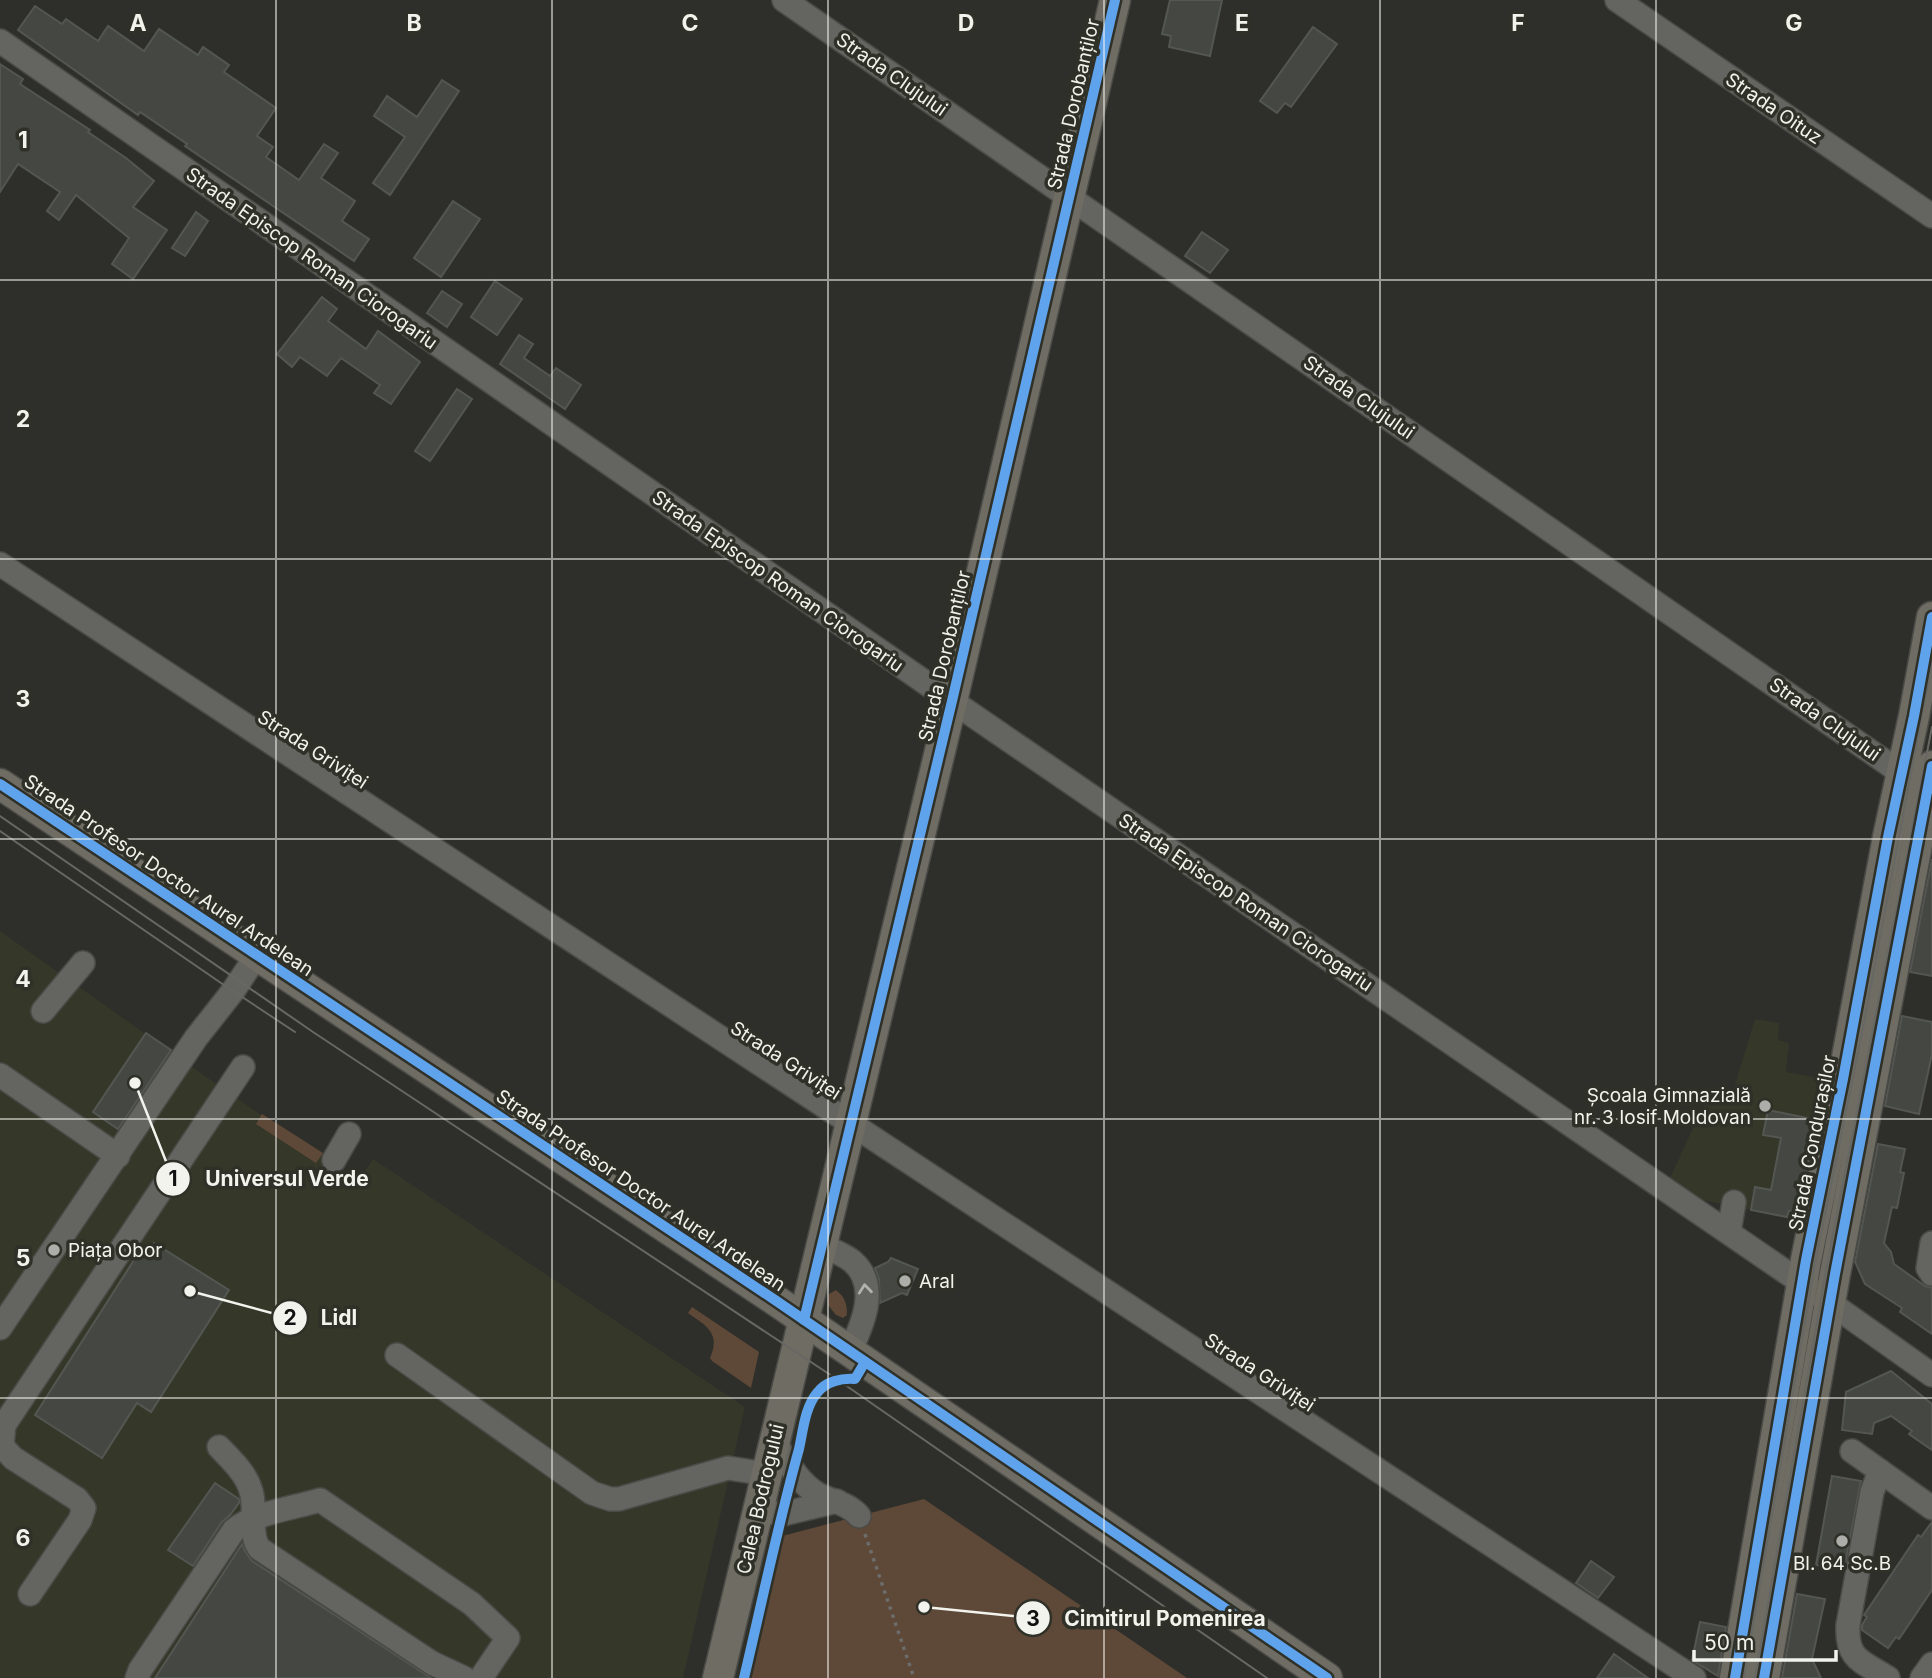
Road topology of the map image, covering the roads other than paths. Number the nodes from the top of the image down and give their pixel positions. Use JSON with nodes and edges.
{"nodes":[{"id":1,"x":784,"y":0,"type":"edge"},
{"id":2,"x":1115,"y":0,"type":"edge"},
{"id":3,"x":1617,"y":0,"type":"edge"},
{"id":4,"x":0,"y":41,"type":"edge"},
{"id":5,"x":1069,"y":197,"type":"junction"},
{"id":6,"x":1932,"y":216,"type":"edge"},
{"id":7,"x":0,"y":564,"type":"edge"},
{"id":8,"x":1932,"y":617,"type":"edge"},
{"id":9,"x":952,"y":701,"type":"junction"},
{"id":10,"x":1901,"y":773,"type":"junction"},
{"id":11,"x":0,"y":784,"type":"edge"},
{"id":12,"x":1930,"y":784,"type":"edge"},
{"id":13,"x":257,"y":955,"type":"junction"},
{"id":14,"x":83,"y":963,"type":"dead end"},
{"id":15,"x":43,"y":1011,"type":"dead end"},
{"id":16,"x":243,"y":1067,"type":"dead end"},
{"id":17,"x":0,"y":1075,"type":"edge"},
{"id":18,"x":851,"y":1124,"type":"junction"},
{"id":19,"x":349,"y":1134,"type":"dead end"},
{"id":20,"x":118,"y":1156,"type":"junction"},
{"id":21,"x":334,"y":1160,"type":"dead end"},
{"id":22,"x":1734,"y":1202,"type":"dead end"},
{"id":23,"x":1728,"y":1232,"type":"junction"},
{"id":24,"x":1932,"y":1243,"type":"edge"},
{"id":25,"x":822,"y":1246,"type":"junction"},
{"id":26,"x":1932,"y":1274,"type":"edge"},
{"id":27,"x":1802,"y":1283,"type":"junction"},
{"id":28,"x":1830,"y":1303,"type":"junction"},
{"id":29,"x":804,"y":1320,"type":"junction"},
{"id":30,"x":0,"y":1328,"type":"edge"},
{"id":31,"x":849,"y":1351,"type":"junction"},
{"id":32,"x":397,"y":1355,"type":"dead end"},
{"id":33,"x":1932,"y":1375,"type":"edge"},
{"id":34,"x":774,"y":1441,"type":"junction"},
{"id":35,"x":219,"y":1447,"type":"dead end"},
{"id":36,"x":1852,"y":1451,"type":"dead end"},
{"id":37,"x":1880,"y":1471,"type":"junction"},
{"id":38,"x":766,"y":1474,"type":"junction"},
{"id":39,"x":837,"y":1501,"type":"junction"},
{"id":40,"x":1932,"y":1508,"type":"edge"},
{"id":41,"x":757,"y":1511,"type":"junction"},
{"id":42,"x":859,"y":1516,"type":"road end"},
{"id":43,"x":255,"y":1518,"type":"junction"},
{"id":44,"x":30,"y":1594,"type":"dead end"},
{"id":45,"x":1932,"y":1664,"type":"edge"},
{"id":46,"x":137,"y":1678,"type":"edge"},
{"id":47,"x":464,"y":1678,"type":"edge"},
{"id":48,"x":481,"y":1678,"type":"edge"},
{"id":49,"x":718,"y":1678,"type":"edge"},
{"id":50,"x":1327,"y":1678,"type":"edge"},
{"id":51,"x":1694,"y":1678,"type":"edge"},
{"id":52,"x":1735,"y":1678,"type":"edge"},
{"id":53,"x":1763,"y":1678,"type":"edge"},
{"id":54,"x":1888,"y":1678,"type":"edge"},
{"id":55,"x":1922,"y":1678,"type":"edge"}],
"edges":[{"from":1,"to":5,"type":"street","name":"Strada Clujului"},
{"from":2,"to":5,"type":"main road","name":"Strada Dorobanților"},
{"from":3,"to":6,"type":"street","name":"Strada Oituz"},
{"from":4,"to":9,"type":"street","name":"Strada Episcop Roman Ciorogariu"},
{"from":5,"to":9,"type":"main road","name":"Strada Dorobanților"},
{"from":5,"to":10,"type":"street","name":"Strada Clujului"},
{"from":7,"to":18,"type":"street","name":"Strada Griviței"},
{"from":8,"to":10,"type":"main road","name":"Strada Condurașilor"},
{"from":9,"to":18,"type":"main road","name":"Strada Dorobanților"},
{"from":9,"to":23,"type":"street","name":"Strada Episcop Roman Ciorogariu"},
{"from":10,"to":12,"type":"street","name":"Strada Clujului"},
{"from":10,"to":27,"type":"main road","name":"Strada Condurașilor"},
{"from":11,"to":13,"type":"main road","name":"Strada Profesor Doctor Aurel Ardelean"},
{"from":12,"to":28,"type":"main road"},
{"from":13,"to":20,"type":"street"},
{"from":13,"to":29,"type":"main road","name":"Strada Profesor Doctor Aurel Ardelean"},
{"from":14,"to":15,"type":"street"},
{"from":16,"to":44,"type":"street"},
{"from":17,"to":20,"type":"street"},
{"from":18,"to":25,"type":"main road","name":"Strada Dorobanților"},
{"from":18,"to":51,"type":"street","name":"Strada Griviței"},
{"from":19,"to":21,"type":"street"},
{"from":20,"to":30,"type":"street"},
{"from":22,"to":23,"type":"street"},
{"from":23,"to":27,"type":"street","name":"Strada Episcop Roman Ciorogariu"},
{"from":24,"to":26,"type":"street"},
{"from":25,"to":29,"type":"main road","name":"Strada Dorobanților"},
{"from":31,"to":25,"type":"street","one_way":true},
{"from":27,"to":28,"type":"street","name":"Strada Episcop Roman Ciorogariu"},
{"from":27,"to":52,"type":"main road","name":"Strada Condurașilor"},
{"from":28,"to":33,"type":"street","name":"Strada Episcop Roman Ciorogariu"},
{"from":28,"to":53,"type":"main road"},
{"from":29,"to":31,"type":"main road","name":"Strada Profesor Doctor Aurel Ardelean"},
{"from":29,"to":34,"type":"main road","name":"Calea Bodrogului"},
{"from":31,"to":50,"type":"main road","name":"Strada Profesor Doctor Aurel Ardelean"},
{"from":32,"to":38,"type":"street"},
{"from":34,"to":38,"type":"main road","name":"Calea Bodrogului"},
{"from":34,"to":39,"type":"street"},
{"from":35,"to":43,"type":"street"},
{"from":36,"to":37,"type":"street"},
{"from":37,"to":40,"type":"street"},
{"from":37,"to":54,"type":"street"},
{"from":38,"to":41,"type":"main road","name":"Calea Bodrogului"},
{"from":39,"to":41,"type":"street"},
{"from":39,"to":42,"type":"street"},
{"from":41,"to":49,"type":"main road","name":"Calea Bodrogului"},
{"from":43,"to":46,"type":"street"},
{"from":43,"to":47,"type":"street"},
{"from":43,"to":48,"type":"street"},
{"from":45,"to":55,"type":"street"}]}
